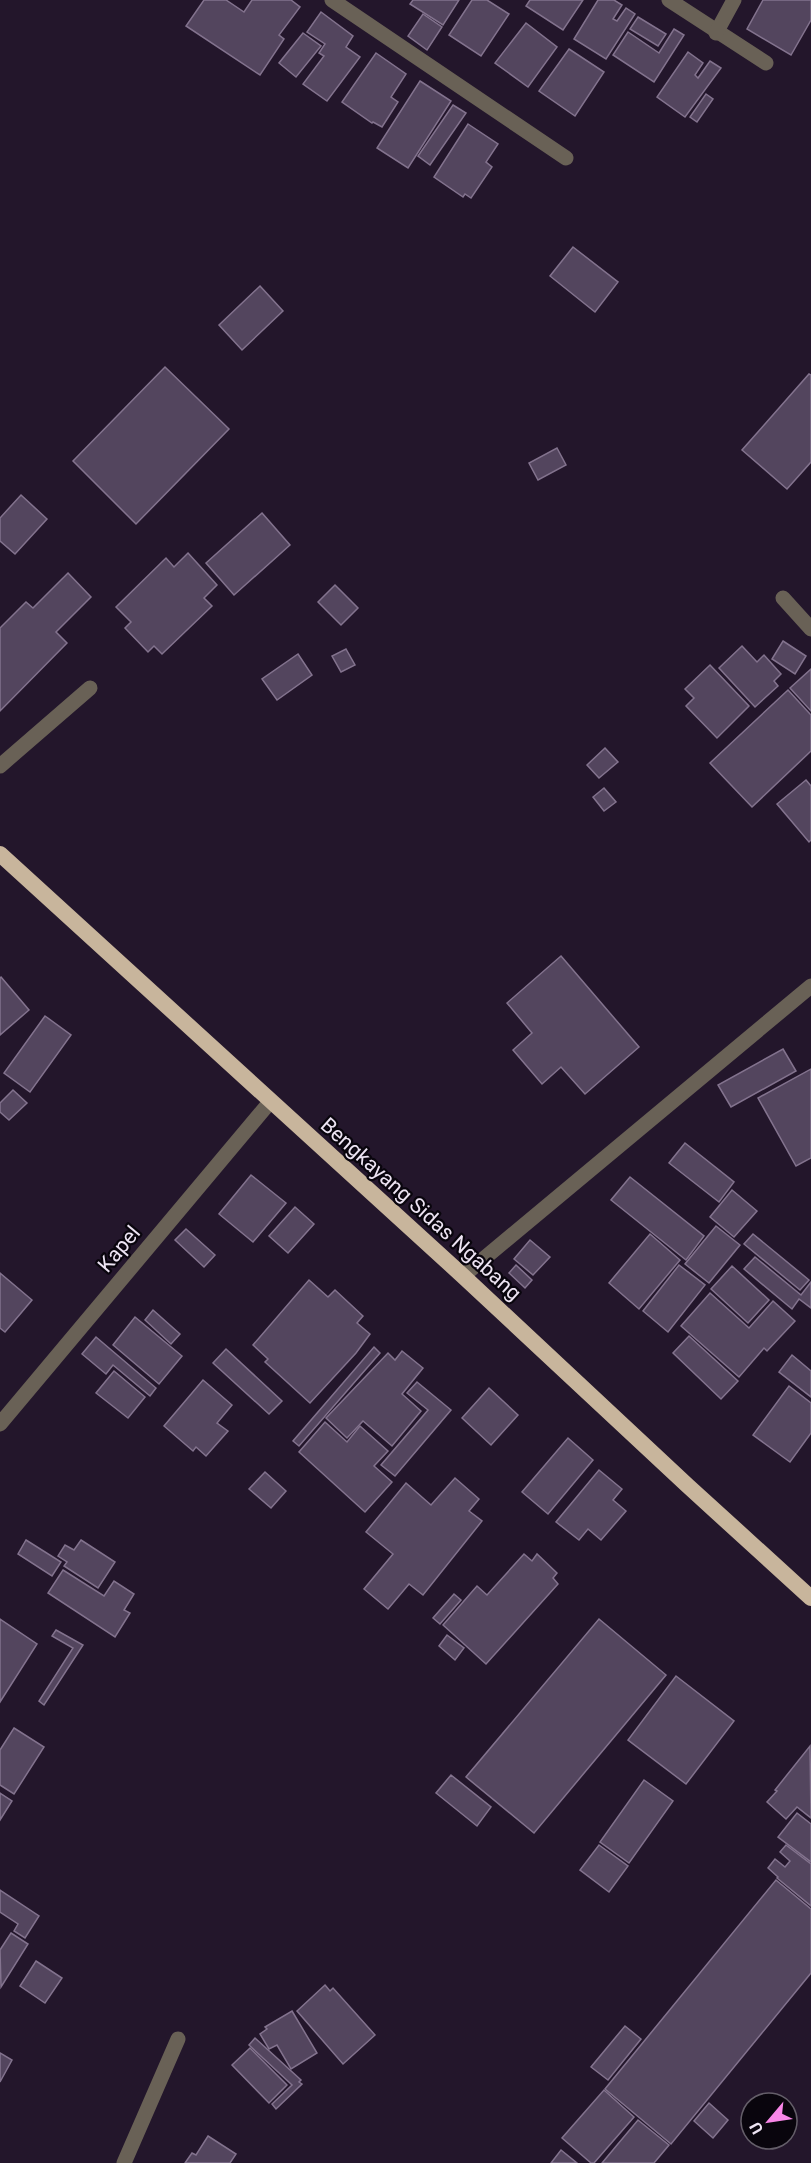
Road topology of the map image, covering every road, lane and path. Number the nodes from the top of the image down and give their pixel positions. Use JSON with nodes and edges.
{"nodes":[{"id":1,"x":332,"y":0,"type":"edge"},
{"id":2,"x":669,"y":0,"type":"edge"},
{"id":3,"x":734,"y":0,"type":"edge"},
{"id":4,"x":716,"y":33,"type":"junction"},
{"id":5,"x":766,"y":63,"type":"dead end"},
{"id":6,"x":566,"y":158,"type":"dead end"},
{"id":7,"x":783,"y":598,"type":"dead end"},
{"id":8,"x":811,"y":628,"type":"edge"},
{"id":9,"x":90,"y":688,"type":"dead end"},
{"id":10,"x":0,"y":766,"type":"edge"},
{"id":11,"x":0,"y":854,"type":"edge"},
{"id":12,"x":811,"y":986,"type":"edge"},
{"id":13,"x":270,"y":1102,"type":"junction"},
{"id":14,"x":463,"y":1276,"type":"junction"},
{"id":15,"x":0,"y":1424,"type":"edge"},
{"id":16,"x":811,"y":1598,"type":"edge"},
{"id":17,"x":178,"y":2040,"type":"dead end"},
{"id":18,"x":124,"y":2163,"type":"edge"}],
"edges":[{"from":1,"to":6,"type":"street"},
{"from":2,"to":4,"type":"street"},
{"from":3,"to":4,"type":"street"},
{"from":4,"to":5,"type":"street"},
{"from":7,"to":8,"type":"street"},
{"from":9,"to":10,"type":"street"},
{"from":11,"to":13,"type":"highway","name":"Bengkayang Sidas Ngabang"},
{"from":12,"to":14,"type":"street"},
{"from":13,"to":14,"type":"highway","name":"Bengkayang Sidas Ngabang"},
{"from":13,"to":15,"type":"street","name":"Kapel"},
{"from":14,"to":16,"type":"highway","name":"Bengkayang Sidas Ngabang"},
{"from":17,"to":18,"type":"street"}]}
